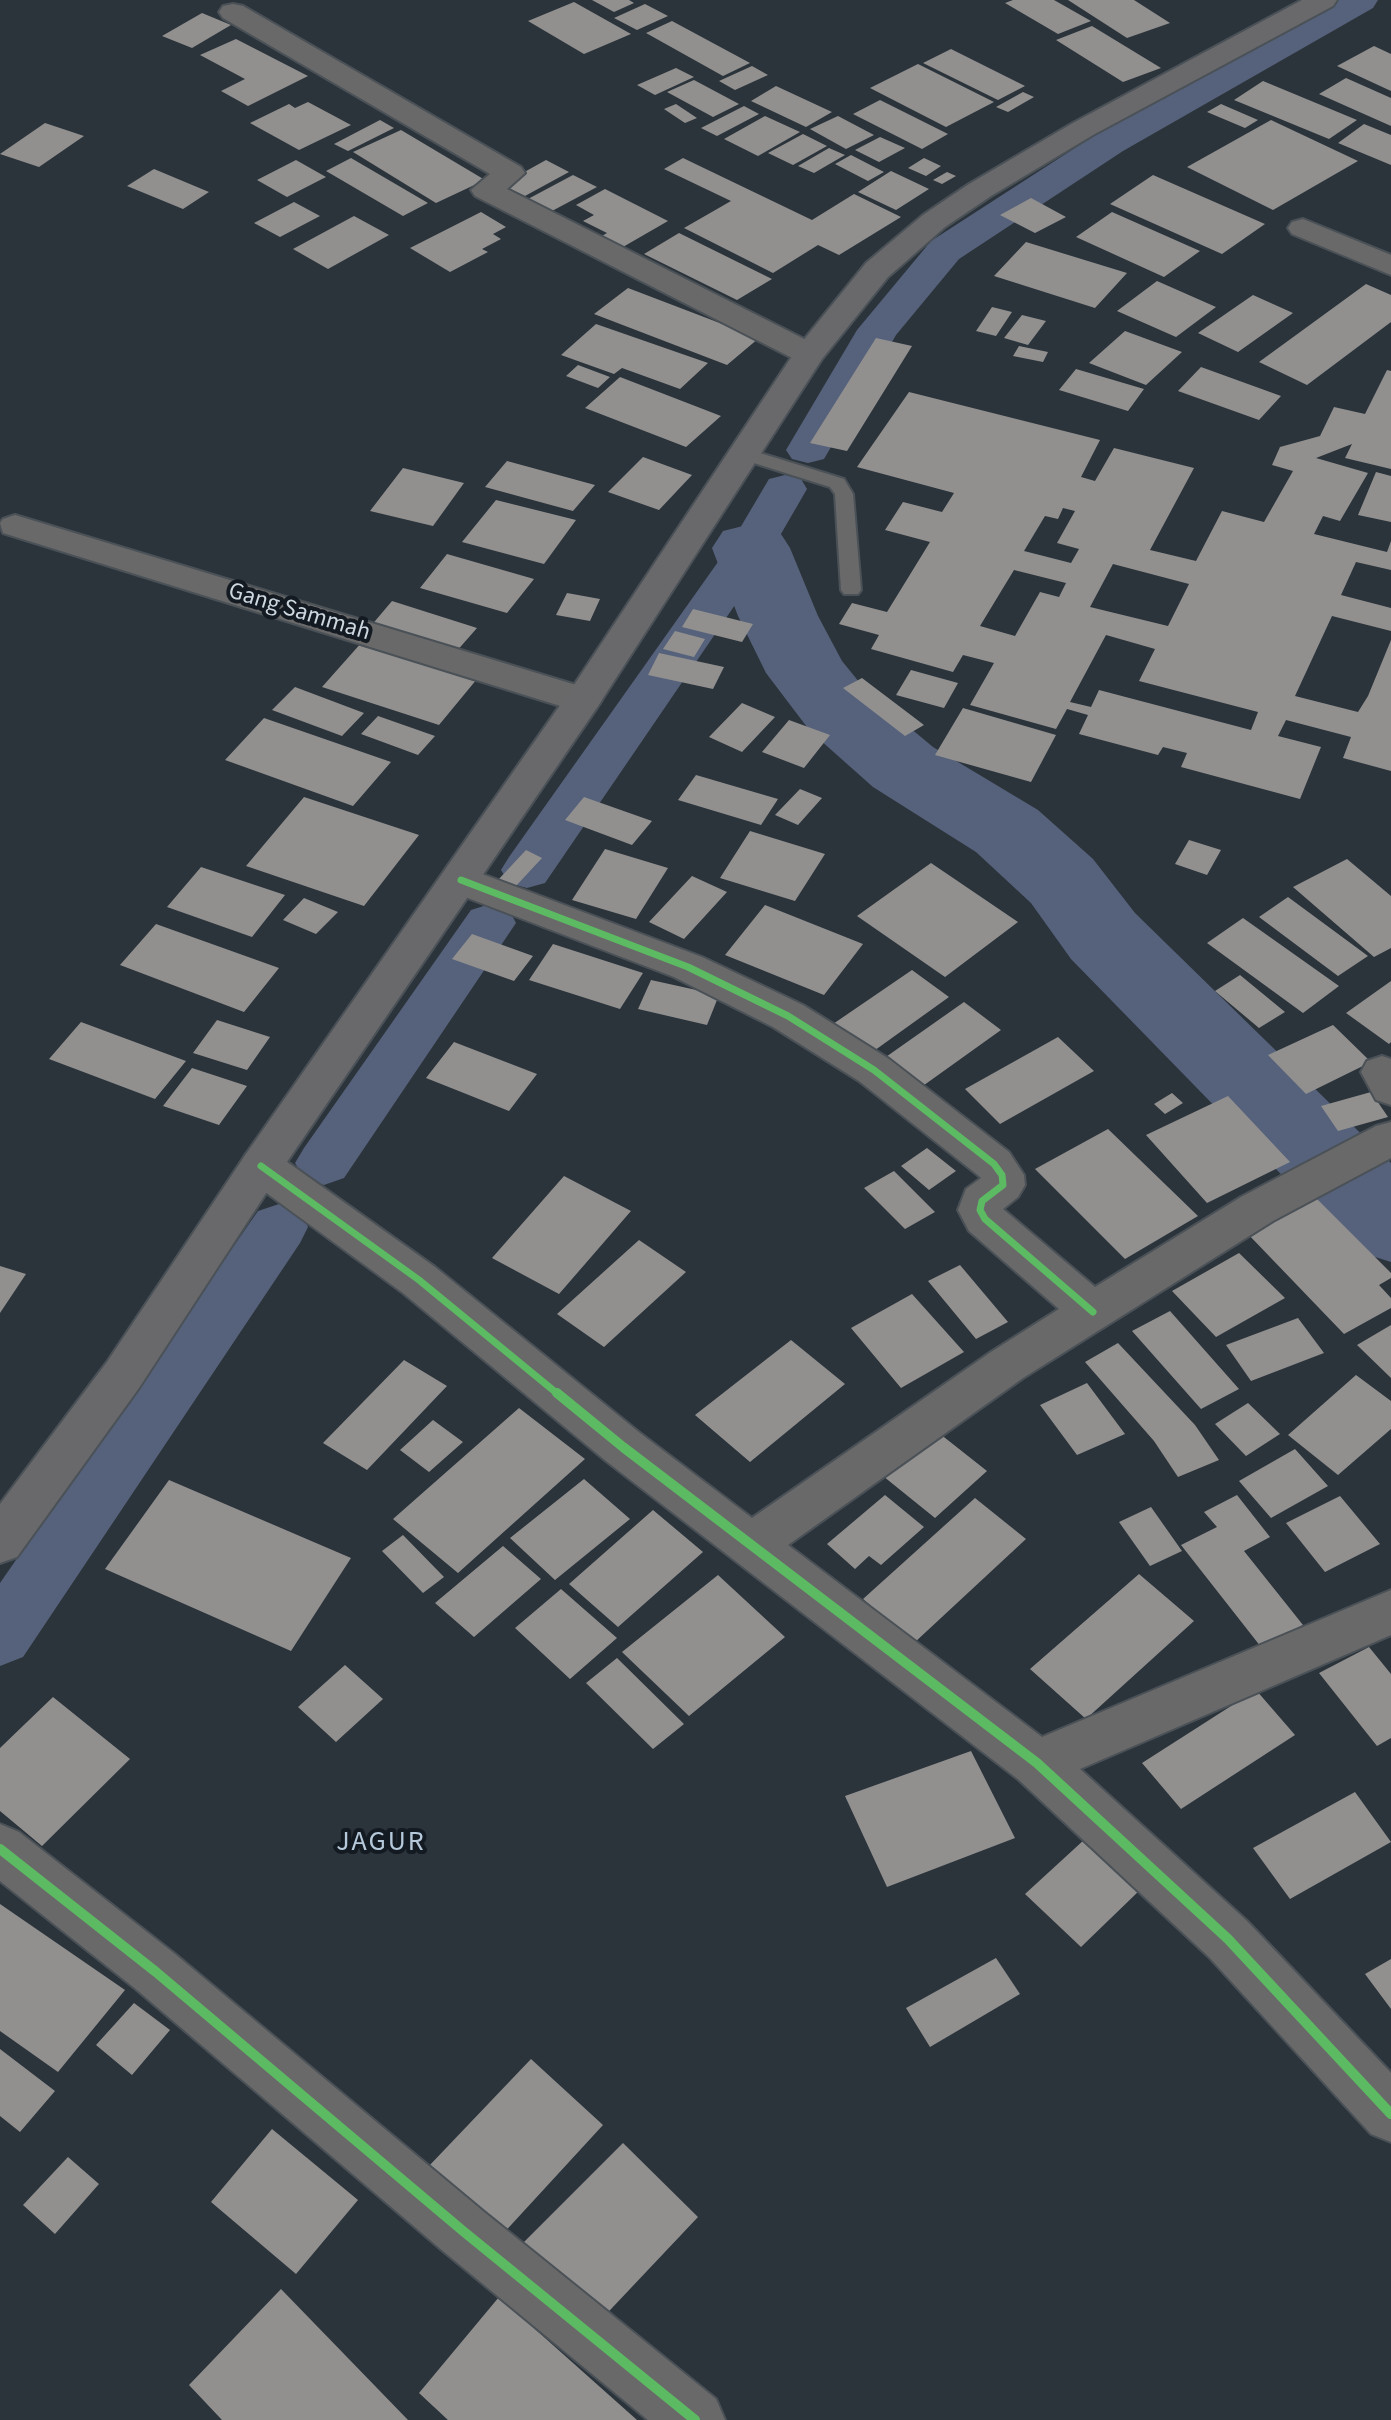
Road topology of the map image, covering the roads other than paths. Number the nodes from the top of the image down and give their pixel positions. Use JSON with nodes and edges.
{"nodes":[{"id":1,"x":1323,"y":0,"type":"edge"},
{"id":2,"x":233,"y":12,"type":"dead end"},
{"id":3,"x":1303,"y":228,"type":"dead end"},
{"id":4,"x":1391,"y":266,"type":"edge"},
{"id":5,"x":809,"y":354,"type":"junction"},
{"id":6,"x":744,"y":454,"type":"junction"},
{"id":7,"x":15,"y":526,"type":"dead end"},
{"id":8,"x":851,"y":590,"type":"dead end"},
{"id":9,"x":583,"y":700,"type":"junction"},
{"id":10,"x":461,"y":880,"type":"junction"},
{"id":11,"x":1379,"y":1144,"type":"edge"},
{"id":12,"x":261,"y":1166,"type":"junction"},
{"id":13,"x":1093,"y":1312,"type":"junction"},
{"id":14,"x":0,"y":1542,"type":"edge"},
{"id":15,"x":752,"y":1544,"type":"junction"},
{"id":16,"x":1391,"y":1612,"type":"edge"},
{"id":17,"x":1037,"y":1763,"type":"junction"},
{"id":18,"x":0,"y":1849,"type":"edge"},
{"id":19,"x":1391,"y":2114,"type":"edge"},
{"id":20,"x":695,"y":2420,"type":"edge"}],
"edges":[{"from":1,"to":5,"type":"main road"},
{"from":2,"to":5,"type":"street"},
{"from":3,"to":4,"type":"street"},
{"from":5,"to":6,"type":"main road"},
{"from":6,"to":8,"type":"lane"},
{"from":6,"to":9,"type":"main road"},
{"from":7,"to":9,"type":"street","name":"Gang Sammah"},
{"from":9,"to":10,"type":"main road"},
{"from":10,"to":12,"type":"main road"},
{"from":10,"to":13,"type":"street"},
{"from":11,"to":13,"type":"street"},
{"from":12,"to":14,"type":"main road"},
{"from":12,"to":15,"type":"street"},
{"from":13,"to":15,"type":"street"},
{"from":15,"to":17,"type":"street"},
{"from":16,"to":17,"type":"street"},
{"from":17,"to":19,"type":"street"},
{"from":18,"to":20,"type":"street"}]}
